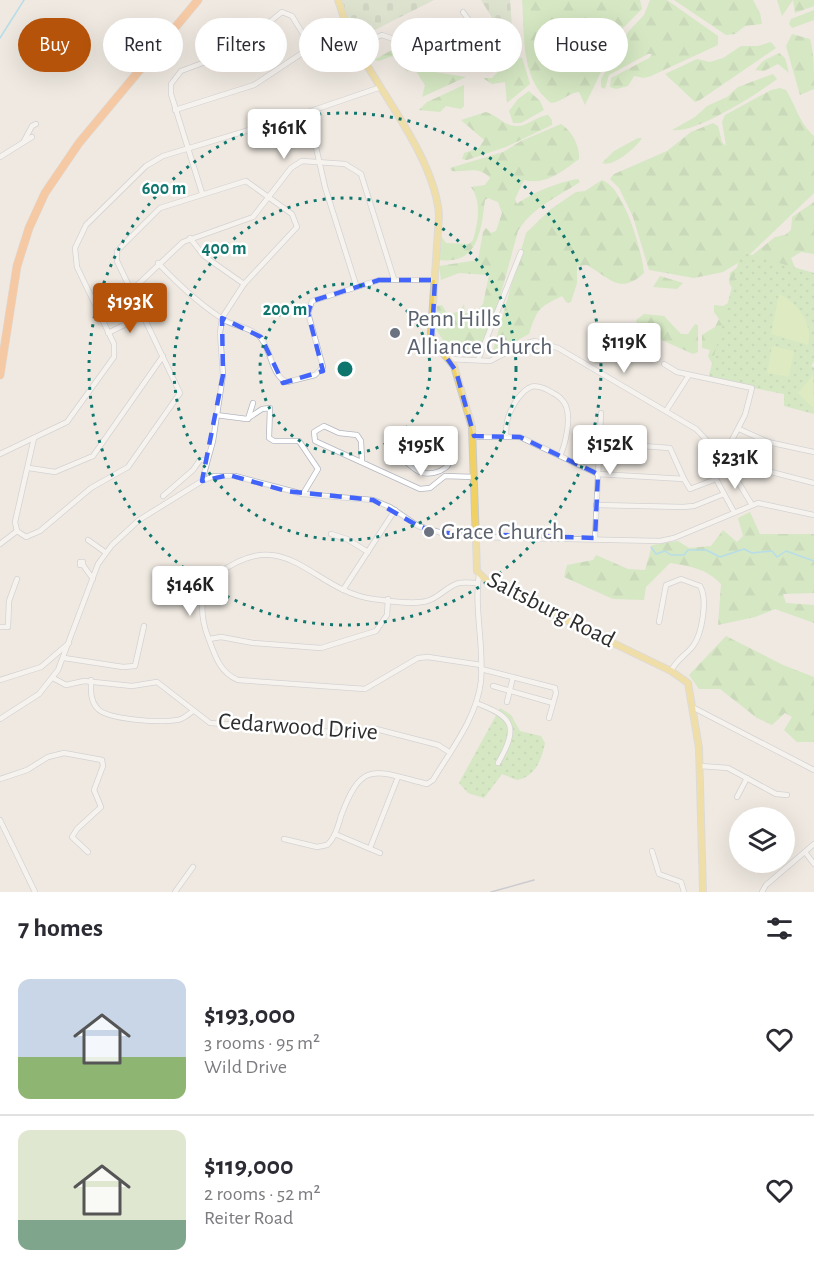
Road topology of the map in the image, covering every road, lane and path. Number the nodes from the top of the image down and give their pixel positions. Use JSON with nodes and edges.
{"nodes":[{"id":1,"x":192,"y":0,"type":"edge"},
{"id":2,"x":198,"y":0,"type":"edge"},
{"id":3,"x":338,"y":0,"type":"edge"},
{"id":4,"x":463,"y":12,"type":"dead end"},
{"id":5,"x":344,"y":18,"type":"edge"},
{"id":6,"x":467,"y":18,"type":"edge"},
{"id":7,"x":299,"y":27,"type":"edge"},
{"id":8,"x":299,"y":55,"type":"edge"},
{"id":9,"x":371,"y":72,"type":"edge"},
{"id":10,"x":381,"y":87,"type":"junction"},
{"id":11,"x":175,"y":110,"type":"junction"},
{"id":12,"x":308,"y":112,"type":"junction"},
{"id":13,"x":36,"y":124,"type":"dead end"},
{"id":14,"x":32,"y":136,"type":"dead end"},
{"id":15,"x":23,"y":143,"type":"junction"},
{"id":16,"x":188,"y":149,"type":"junction"},
{"id":17,"x":0,"y":157,"type":"edge"},
{"id":18,"x":319,"y":160,"type":"junction"},
{"id":19,"x":202,"y":194,"type":"junction"},
{"id":20,"x":270,"y":195,"type":"junction"},
{"id":21,"x":190,"y":238,"type":"junction"},
{"id":22,"x":521,"y":252,"type":"dead end"},
{"id":23,"x":158,"y":263,"type":"junction"},
{"id":24,"x":394,"y":279,"type":"junction"},
{"id":25,"x":435,"y":280,"type":"junction"},
{"id":26,"x":244,"y":284,"type":"junction"},
{"id":27,"x":356,"y":285,"type":"junction"},
{"id":28,"x":130,"y":291,"type":"junction"},
{"id":29,"x":142,"y":316,"type":"junction"},
{"id":30,"x":222,"y":318,"type":"junction"},
{"id":31,"x":108,"y":333,"type":"junction"},
{"id":32,"x":0,"y":343,"type":"edge"},
{"id":33,"x":163,"y":356,"type":"junction"},
{"id":34,"x":449,"y":359,"type":"junction"},
{"id":35,"x":478,"y":360,"type":"junction"},
{"id":36,"x":664,"y":364,"type":"dead end"},
{"id":37,"x":0,"y":375,"type":"edge"},
{"id":38,"x":689,"y":375,"type":"junction"},
{"id":39,"x":253,"y":403,"type":"dead end"},
{"id":40,"x":666,"y":411,"type":"junction"},
{"id":41,"x":601,"y":413,"type":"dead end"},
{"id":42,"x":216,"y":415,"type":"junction"},
{"id":43,"x":248,"y":419,"type":"junction"},
{"id":44,"x":739,"y":429,"type":"junction"},
{"id":45,"x":473,"y":436,"type":"junction"},
{"id":46,"x":506,"y":436,"type":"junction"},
{"id":47,"x":34,"y":438,"type":"junction"},
{"id":48,"x":600,"y":443,"type":"junction"},
{"id":49,"x":814,"y":452,"type":"edge"},
{"id":50,"x":0,"y":454,"type":"edge"},
{"id":51,"x":361,"y":454,"type":"junction"},
{"id":52,"x":560,"y":456,"type":"junction"},
{"id":53,"x":356,"y":459,"type":"junction"},
{"id":54,"x":724,"y":459,"type":"junction"},
{"id":55,"x":207,"y":460,"type":"junction"},
{"id":56,"x":362,"y":461,"type":"junction"},
{"id":57,"x":29,"y":468,"type":"junction"},
{"id":58,"x":444,"y":469,"type":"junction"},
{"id":59,"x":598,"y":474,"type":"junction"},
{"id":60,"x":446,"y":476,"type":"junction"},
{"id":61,"x":474,"y":477,"type":"junction"},
{"id":62,"x":684,"y":479,"type":"junction"},
{"id":63,"x":202,"y":481,"type":"junction"},
{"id":64,"x":814,"y":483,"type":"edge"},
{"id":65,"x":303,"y":494,"type":"junction"},
{"id":66,"x":724,"y":494,"type":"junction"},
{"id":67,"x":163,"y":496,"type":"dead end"},
{"id":68,"x":596,"y":505,"type":"junction"},
{"id":69,"x":752,"y":505,"type":"junction"},
{"id":70,"x":395,"y":510,"type":"junction"},
{"id":71,"x":734,"y":512,"type":"junction"},
{"id":72,"x":814,"y":515,"type":"edge"},
{"id":73,"x":17,"y":531,"type":"junction"},
{"id":74,"x":331,"y":534,"type":"dead end"},
{"id":75,"x":476,"y":537,"type":"junction"},
{"id":76,"x":595,"y":538,"type":"junction"},
{"id":77,"x":88,"y":540,"type":"dead end"},
{"id":78,"x":0,"y":544,"type":"edge"},
{"id":79,"x":105,"y":552,"type":"junction"},
{"id":80,"x":368,"y":552,"type":"junction"},
{"id":81,"x":84,"y":564,"type":"dead end"},
{"id":82,"x":479,"y":574,"type":"junction"},
{"id":83,"x":17,"y":579,"type":"dead end"},
{"id":84,"x":93,"y":579,"type":"junction"},
{"id":85,"x":478,"y":583,"type":"junction"},
{"id":86,"x":343,"y":590,"type":"junction"},
{"id":87,"x":388,"y":599,"type":"junction"},
{"id":88,"x":659,"y":622,"type":"dead end"},
{"id":89,"x":144,"y":626,"type":"dead end"},
{"id":90,"x":0,"y":627,"type":"edge"},
{"id":91,"x":209,"y":639,"type":"junction"},
{"id":92,"x":69,"y":644,"type":"junction"},
{"id":93,"x":64,"y":658,"type":"junction"},
{"id":94,"x":481,"y":667,"type":"junction"},
{"id":95,"x":671,"y":670,"type":"junction"},
{"id":96,"x":513,"y":677,"type":"junction"},
{"id":97,"x":53,"y":678,"type":"junction"},
{"id":98,"x":0,"y":680,"type":"edge"},
{"id":99,"x":91,"y":681,"type":"junction"},
{"id":100,"x":493,"y":686,"type":"dead end"},
{"id":101,"x":510,"y":691,"type":"junction"},
{"id":102,"x":507,"y":702,"type":"dead end"},
{"id":103,"x":476,"y":703,"type":"junction"},
{"id":104,"x":553,"y":704,"type":"junction"},
{"id":105,"x":693,"y":708,"type":"junction"},
{"id":106,"x":193,"y":711,"type":"junction"},
{"id":107,"x":549,"y":718,"type":"dead end"},
{"id":108,"x":0,"y":719,"type":"edge"},
{"id":109,"x":449,"y":752,"type":"junction"},
{"id":110,"x":498,"y":763,"type":"dead end"},
{"id":111,"x":700,"y":766,"type":"junction"},
{"id":112,"x":814,"y":771,"type":"edge"},
{"id":113,"x":398,"y":777,"type":"junction"},
{"id":114,"x":747,"y":778,"type":"junction"},
{"id":115,"x":0,"y":779,"type":"edge"},
{"id":116,"x":787,"y":795,"type":"dead end"},
{"id":117,"x":737,"y":797,"type":"dead end"},
{"id":118,"x":0,"y":820,"type":"edge"},
{"id":119,"x":335,"y":834,"type":"junction"},
{"id":120,"x":284,"y":839,"type":"dead end"},
{"id":121,"x":814,"y":844,"type":"edge"},
{"id":122,"x":370,"y":848,"type":"junction"},
{"id":123,"x":652,"y":851,"type":"dead end"},
{"id":124,"x":88,"y":852,"type":"dead end"},
{"id":125,"x":805,"y":852,"type":"junction"},
{"id":126,"x":380,"y":853,"type":"dead end"},
{"id":127,"x":814,"y":864,"type":"edge"},
{"id":128,"x":193,"y":867,"type":"dead end"},
{"id":129,"x":35,"y":892,"type":"edge"},
{"id":130,"x":175,"y":892,"type":"edge"},
{"id":131,"x":684,"y":892,"type":"edge"},
{"id":132,"x":703,"y":892,"type":"edge"},
{"id":133,"x":762,"y":892,"type":"edge"}],
"edges":[{"from":1,"to":32,"type":"highway"},
{"from":2,"to":37,"type":"highway"},
{"from":3,"to":5,"type":"main road","name":"Saltsburg Road"},
{"from":4,"to":6,"type":"street"},
{"from":7,"to":11,"type":"street"},
{"from":8,"to":11,"type":"street"},
{"from":9,"to":10,"type":"main road","name":"Saltsburg Road"},
{"from":10,"to":12,"type":"street"},
{"from":10,"to":25,"type":"main road","name":"Saltsburg Road"},
{"from":11,"to":16,"type":"street"},
{"from":12,"to":16,"type":"street"},
{"from":12,"to":18,"type":"street"},
{"from":13,"to":15,"type":"street"},
{"from":14,"to":15,"type":"street"},
{"from":15,"to":17,"type":"street"},
{"from":16,"to":19,"type":"street"},
{"from":16,"to":31,"type":"street"},
{"from":18,"to":20,"type":"street"},
{"from":18,"to":24,"type":"street"},
{"from":18,"to":27,"type":"street"},
{"from":19,"to":20,"type":"street"},
{"from":19,"to":28,"type":"street"},
{"from":20,"to":21,"type":"street"},
{"from":20,"to":26,"type":"street"},
{"from":21,"to":23,"type":"street"},
{"from":21,"to":26,"type":"street"},
{"from":22,"to":35,"type":"street"},
{"from":23,"to":28,"type":"street"},
{"from":23,"to":30,"type":"street"},
{"from":24,"to":25,"type":"street"},
{"from":24,"to":27,"type":"street"},
{"from":25,"to":34,"type":"main road","name":"Saltsburg Road"},
{"from":26,"to":30,"type":"street"},
{"from":27,"to":30,"type":"street"},
{"from":28,"to":29,"type":"street"},
{"from":29,"to":31,"type":"street"},
{"from":29,"to":33,"type":"street"},
{"from":30,"to":42,"type":"street"},
{"from":31,"to":47,"type":"street"},
{"from":33,"to":57,"type":"street"},
{"from":33,"to":73,"type":"street"},
{"from":34,"to":35,"type":"street"},
{"from":34,"to":45,"type":"main road","name":"Saltsburg Road"},
{"from":35,"to":40,"type":"street"},
{"from":36,"to":38,"type":"street"},
{"from":38,"to":40,"type":"street"},
{"from":38,"to":44,"type":"street"},
{"from":39,"to":43,"type":"street"},
{"from":40,"to":54,"type":"street"},
{"from":41,"to":48,"type":"street"},
{"from":42,"to":43,"type":"street"},
{"from":42,"to":55,"type":"street"},
{"from":43,"to":65,"type":"street"},
{"from":44,"to":49,"type":"street"},
{"from":44,"to":54,"type":"street"},
{"from":45,"to":46,"type":"street"},
{"from":45,"to":61,"type":"main road","name":"Saltsburg Road"},
{"from":46,"to":52,"type":"street"},
{"from":46,"to":52,"type":"street"},
{"from":47,"to":50,"type":"street"},
{"from":47,"to":57,"type":"street"},
{"from":48,"to":59,"type":"street"},
{"from":48,"to":62,"type":"street"},
{"from":51,"to":53,"type":"street"},
{"from":51,"to":53,"type":"street"},
{"from":51,"to":56,"type":"street"},
{"from":52,"to":59,"type":"street"},
{"from":53,"to":56,"type":"street"},
{"from":54,"to":64,"type":"street"},
{"from":54,"to":69,"type":"street"},
{"from":55,"to":63,"type":"street"},
{"from":55,"to":67,"type":"street"},
{"from":56,"to":60,"type":"street"},
{"from":57,"to":73,"type":"street"},
{"from":58,"to":58,"type":"street"},
{"from":58,"to":60,"type":"street"},
{"from":59,"to":62,"type":"street"},
{"from":59,"to":68,"type":"street"},
{"from":60,"to":61,"type":"street"},
{"from":61,"to":75,"type":"main road","name":"Saltsburg Road"},
{"from":62,"to":66,"type":"street"},
{"from":63,"to":65,"type":"street"},
{"from":63,"to":79,"type":"street"},
{"from":65,"to":70,"type":"street"},
{"from":66,"to":68,"type":"street"},
{"from":66,"to":71,"type":"street"},
{"from":68,"to":76,"type":"street"},
{"from":69,"to":71,"type":"street"},
{"from":69,"to":72,"type":"street"},
{"from":70,"to":75,"type":"street"},
{"from":70,"to":80,"type":"street"},
{"from":71,"to":76,"type":"street"},
{"from":73,"to":78,"type":"street"},
{"from":74,"to":80,"type":"street"},
{"from":75,"to":76,"type":"street"},
{"from":75,"to":82,"type":"main road","name":"Saltsburg Road"},
{"from":77,"to":79,"type":"street"},
{"from":79,"to":84,"type":"street"},
{"from":80,"to":86,"type":"street"},
{"from":81,"to":84,"type":"street"},
{"from":82,"to":85,"type":"street"},
{"from":82,"to":95,"type":"main road","name":"Saltsburg Road"},
{"from":83,"to":90,"type":"street"},
{"from":84,"to":92,"type":"street"},
{"from":85,"to":87,"type":"street"},
{"from":85,"to":94,"type":"street"},
{"from":86,"to":87,"type":"street"},
{"from":86,"to":91,"type":"street"},
{"from":87,"to":91,"type":"street"},
{"from":88,"to":95,"type":"street"},
{"from":89,"to":93,"type":"street"},
{"from":91,"to":94,"type":"street"},
{"from":92,"to":93,"type":"street"},
{"from":92,"to":98,"type":"street"},
{"from":93,"to":97,"type":"street"},
{"from":94,"to":96,"type":"street"},
{"from":94,"to":103,"type":"street"},
{"from":95,"to":105,"type":"main road","name":"Saltsburg Road"},
{"from":96,"to":101,"type":"street"},
{"from":96,"to":104,"type":"street"},
{"from":97,"to":99,"type":"street","name":"Cedarwood Drive"},
{"from":97,"to":108,"type":"street"},
{"from":99,"to":106,"type":"street","name":"Cedarwood Drive"},
{"from":99,"to":106,"type":"street"},
{"from":100,"to":101,"type":"street"},
{"from":101,"to":102,"type":"street"},
{"from":101,"to":104,"type":"street"},
{"from":103,"to":109,"type":"street"},
{"from":103,"to":110,"type":"street"},
{"from":104,"to":107,"type":"street"},
{"from":105,"to":111,"type":"main road","name":"Saltsburg Road"},
{"from":105,"to":112,"type":"street"},
{"from":106,"to":109,"type":"street","name":"Cedarwood Drive"},
{"from":109,"to":113,"type":"street"},
{"from":111,"to":114,"type":"street"},
{"from":111,"to":132,"type":"main road","name":"Saltsburg Road"},
{"from":113,"to":119,"type":"street"},
{"from":113,"to":122,"type":"street"},
{"from":114,"to":116,"type":"street"},
{"from":114,"to":117,"type":"street"},
{"from":115,"to":124,"type":"street"},
{"from":118,"to":129,"type":"street"},
{"from":119,"to":120,"type":"street"},
{"from":119,"to":122,"type":"street"},
{"from":121,"to":125,"type":"street"},
{"from":122,"to":126,"type":"street"},
{"from":123,"to":131,"type":"street"},
{"from":125,"to":127,"type":"street"},
{"from":125,"to":133,"type":"street"},
{"from":128,"to":130,"type":"street"}]}
